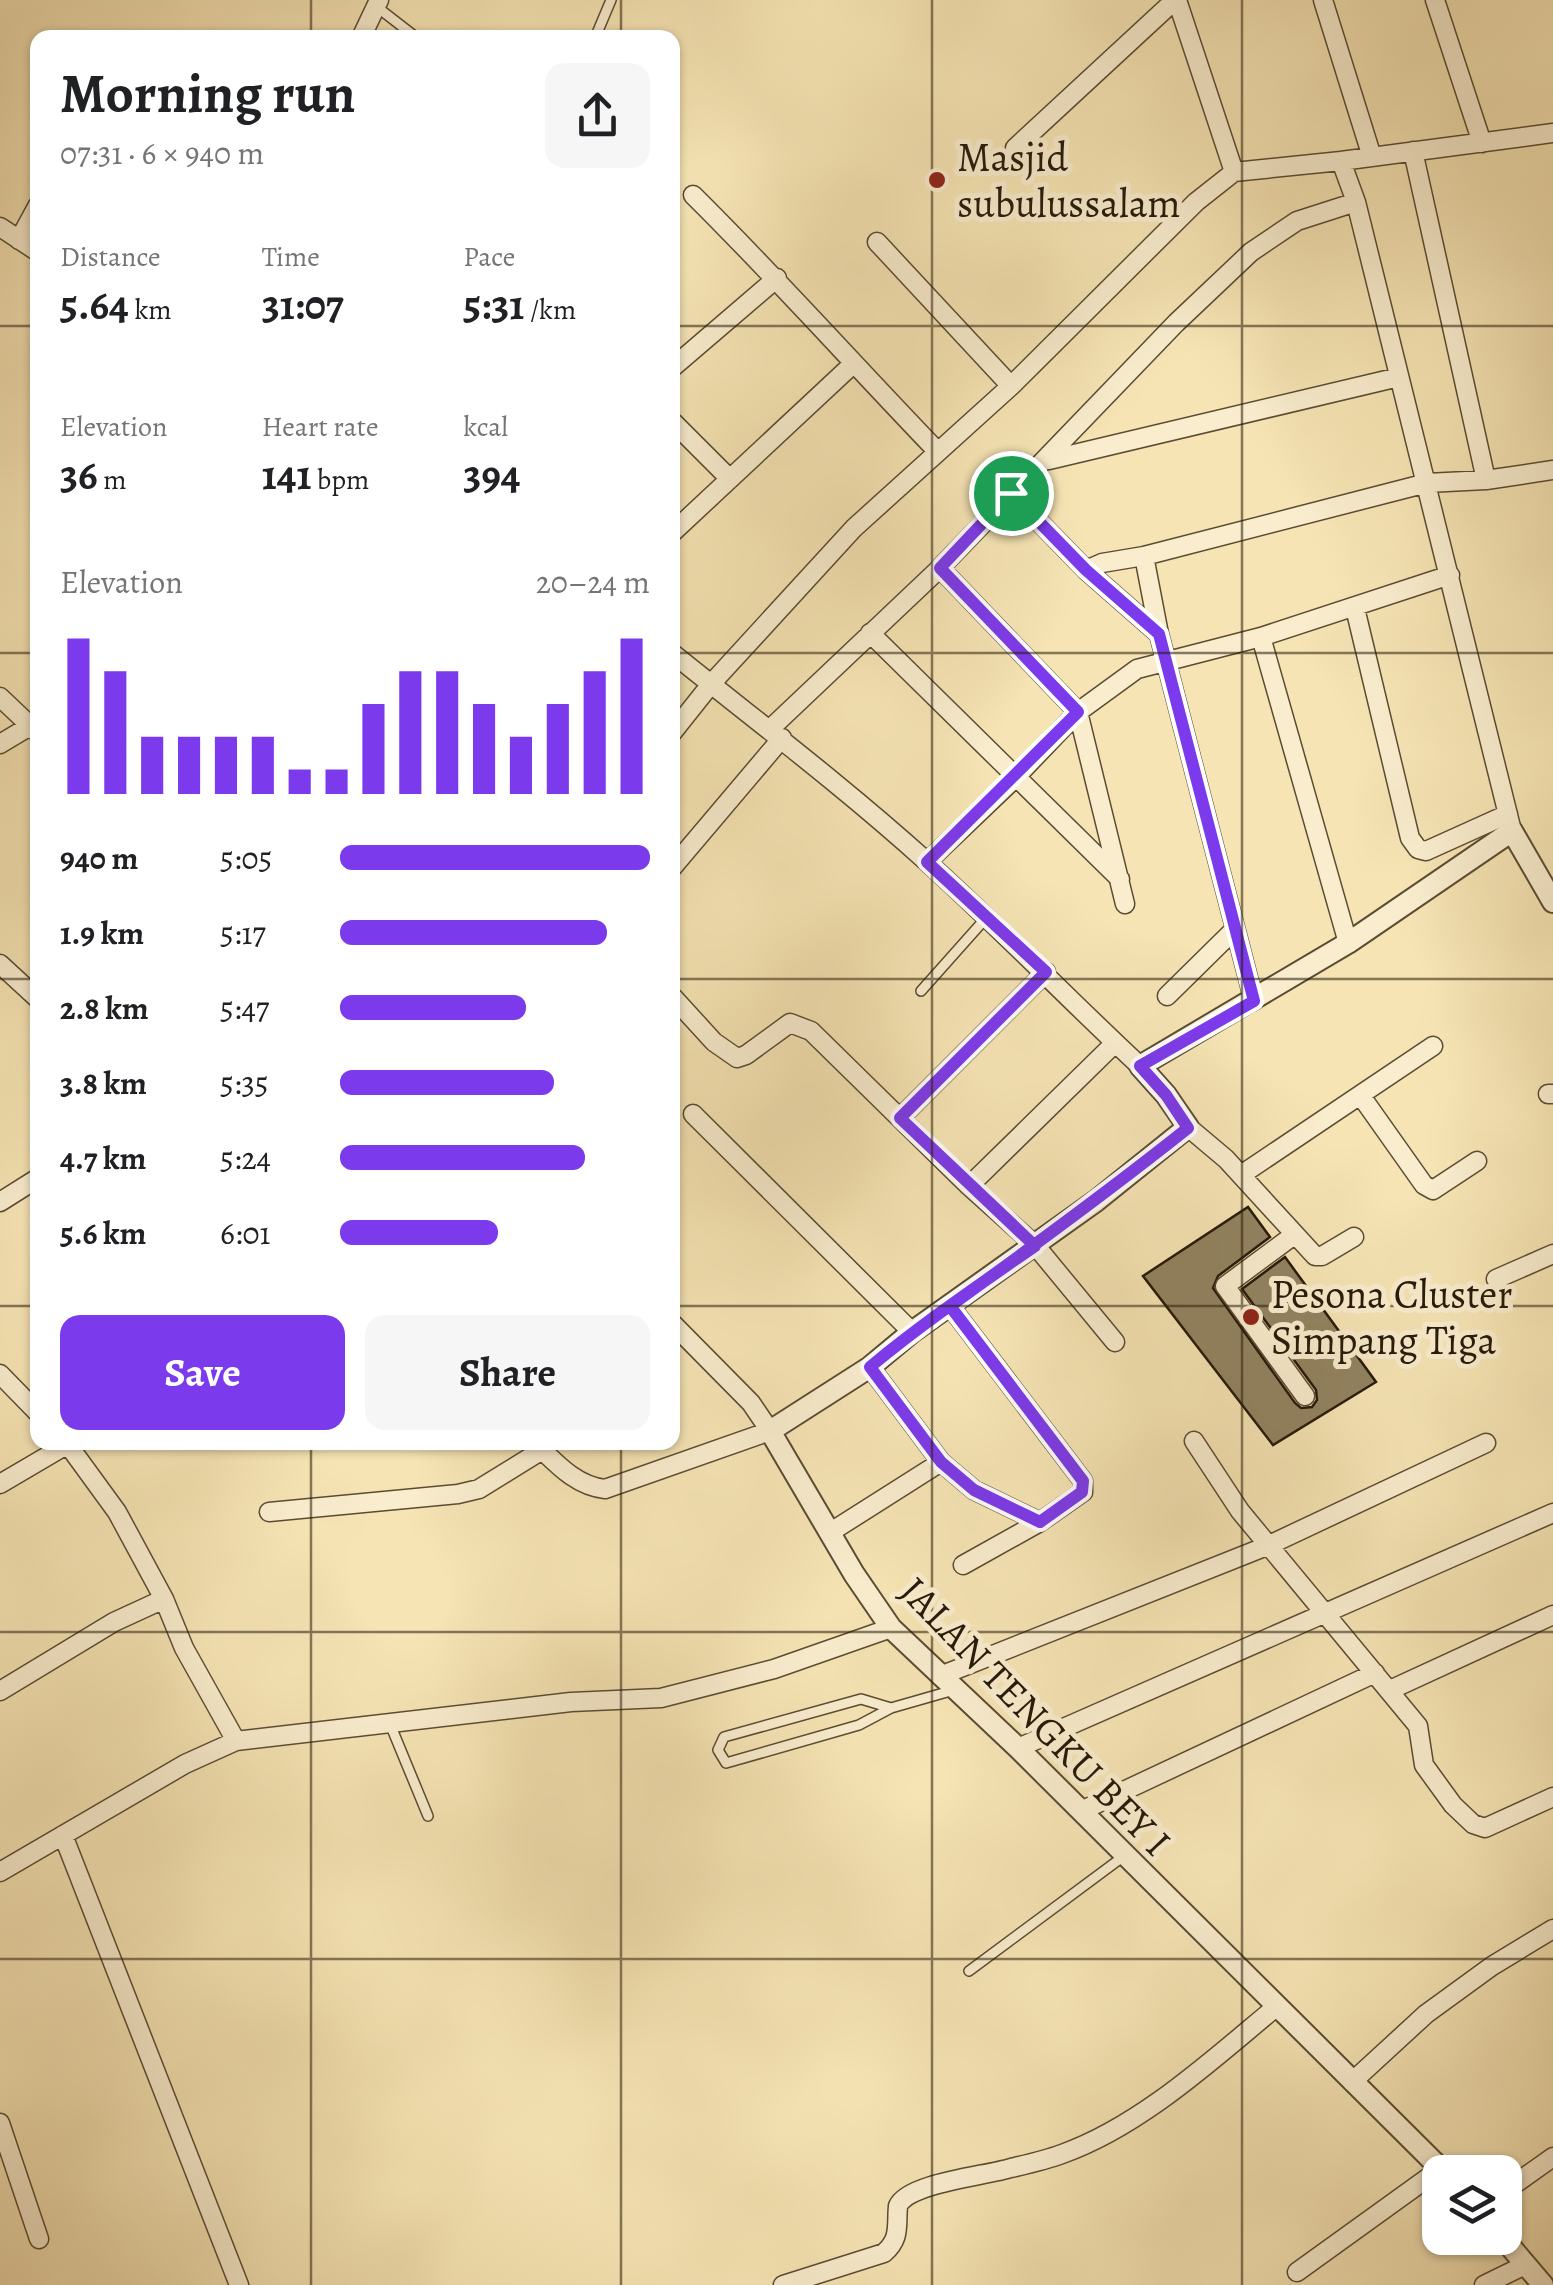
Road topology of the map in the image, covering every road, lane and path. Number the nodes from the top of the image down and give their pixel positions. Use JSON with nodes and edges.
{"nodes":[{"id":1,"x":611,"y":0,"type":"edge"},
{"id":2,"x":1176,"y":0,"type":"edge"},
{"id":3,"x":1323,"y":0,"type":"edge"},
{"id":4,"x":1435,"y":0,"type":"edge"},
{"id":5,"x":378,"y":4,"type":"edge"},
{"id":6,"x":366,"y":30,"type":"edge"},
{"id":7,"x":408,"y":30,"type":"edge"},
{"id":8,"x":598,"y":30,"type":"edge"},
{"id":9,"x":1553,"y":134,"type":"edge"},
{"id":10,"x":1482,"y":143,"type":"junction"},
{"id":11,"x":1015,"y":148,"type":"dead end"},
{"id":12,"x":1413,"y":152,"type":"junction"},
{"id":13,"x":1372,"y":157,"type":"junction"},
{"id":14,"x":1341,"y":161,"type":"junction"},
{"id":15,"x":1234,"y":172,"type":"junction"},
{"id":16,"x":692,"y":195,"type":"dead end"},
{"id":17,"x":1356,"y":202,"type":"junction"},
{"id":18,"x":30,"y":220,"type":"edge"},
{"id":19,"x":0,"y":227,"type":"edge"},
{"id":20,"x":19,"y":240,"type":"junction"},
{"id":21,"x":877,"y":242,"type":"dead end"},
{"id":22,"x":30,"y":247,"type":"edge"},
{"id":23,"x":776,"y":278,"type":"junction"},
{"id":24,"x":680,"y":361,"type":"edge"},
{"id":25,"x":853,"y":364,"type":"junction"},
{"id":26,"x":1398,"y":377,"type":"junction"},
{"id":27,"x":1011,"y":386,"type":"junction"},
{"id":28,"x":680,"y":429,"type":"edge"},
{"id":29,"x":938,"y":452,"type":"junction"},
{"id":30,"x":1048,"y":460,"type":"junction"},
{"id":31,"x":1553,"y":470,"type":"edge"},
{"id":32,"x":730,"y":479,"type":"junction"},
{"id":33,"x":1486,"y":480,"type":"junction"},
{"id":34,"x":1428,"y":483,"type":"junction"},
{"id":35,"x":1011,"y":493,"type":"junction"},
{"id":36,"x":680,"y":526,"type":"edge"},
{"id":37,"x":1144,"y":556,"type":"junction"},
{"id":38,"x":940,"y":568,"type":"junction"},
{"id":39,"x":1086,"y":570,"type":"junction"},
{"id":40,"x":1450,"y":575,"type":"junction"},
{"id":41,"x":1355,"y":608,"type":"junction"},
{"id":42,"x":870,"y":633,"type":"junction"},
{"id":43,"x":1159,"y":634,"type":"junction"},
{"id":44,"x":1260,"y":637,"type":"junction"},
{"id":45,"x":680,"y":659,"type":"edge"},
{"id":46,"x":1168,"y":660,"type":"junction"},
{"id":47,"x":712,"y":684,"type":"junction"},
{"id":48,"x":0,"y":697,"type":"edge"},
{"id":49,"x":1078,"y":712,"type":"junction"},
{"id":50,"x":680,"y":723,"type":"edge"},
{"id":51,"x":30,"y":726,"type":"edge"},
{"id":52,"x":30,"y":732,"type":"edge"},
{"id":53,"x":776,"y":733,"type":"junction"},
{"id":54,"x":0,"y":744,"type":"edge"},
{"id":55,"x":1014,"y":779,"type":"junction"},
{"id":56,"x":1510,"y":822,"type":"junction"},
{"id":57,"x":680,"y":858,"type":"edge"},
{"id":58,"x":927,"y":862,"type":"junction"},
{"id":59,"x":1120,"y":880,"type":"junction"},
{"id":60,"x":1553,"y":902,"type":"edge"},
{"id":61,"x":1124,"y":904,"type":"dead end"},
{"id":62,"x":986,"y":918,"type":"junction"},
{"id":63,"x":1234,"y":930,"type":"junction"},
{"id":64,"x":1348,"y":943,"type":"junction"},
{"id":65,"x":0,"y":964,"type":"edge"},
{"id":66,"x":1046,"y":972,"type":"junction"},
{"id":67,"x":30,"y":992,"type":"edge"},
{"id":68,"x":921,"y":992,"type":"dead end"},
{"id":69,"x":1167,"y":996,"type":"dead end"},
{"id":70,"x":1254,"y":1001,"type":"junction"},
{"id":71,"x":680,"y":1005,"type":"edge"},
{"id":72,"x":1116,"y":1043,"type":"junction"},
{"id":73,"x":1433,"y":1046,"type":"dead end"},
{"id":74,"x":1140,"y":1066,"type":"junction"},
{"id":75,"x":1361,"y":1096,"type":"junction"},
{"id":76,"x":693,"y":1114,"type":"dead end"},
{"id":77,"x":900,"y":1118,"type":"junction"},
{"id":78,"x":1188,"y":1128,"type":"junction"},
{"id":79,"x":1476,"y":1162,"type":"dead end"},
{"id":80,"x":1241,"y":1175,"type":"junction"},
{"id":81,"x":30,"y":1183,"type":"edge"},
{"id":82,"x":969,"y":1186,"type":"junction"},
{"id":83,"x":0,"y":1202,"type":"edge"},
{"id":84,"x":1294,"y":1235,"type":"junction"},
{"id":85,"x":1354,"y":1237,"type":"dead end"},
{"id":86,"x":1035,"y":1246,"type":"junction"},
{"id":87,"x":1553,"y":1254,"type":"edge"},
{"id":88,"x":1496,"y":1279,"type":"dead end"},
{"id":89,"x":950,"y":1306,"type":"junction"},
{"id":90,"x":680,"y":1331,"type":"edge"},
{"id":91,"x":912,"y":1332,"type":"junction"},
{"id":92,"x":1115,"y":1342,"type":"dead end"},
{"id":93,"x":870,"y":1367,"type":"junction"},
{"id":94,"x":0,"y":1374,"type":"edge"},
{"id":95,"x":1305,"y":1396,"type":"dead end"},
{"id":96,"x":30,"y":1404,"type":"edge"},
{"id":97,"x":770,"y":1431,"type":"junction"},
{"id":98,"x":1194,"y":1441,"type":"dead end"},
{"id":99,"x":1486,"y":1443,"type":"dead end"},
{"id":100,"x":56,"y":1450,"type":"edge"},
{"id":101,"x":72,"y":1450,"type":"edge"},
{"id":102,"x":532,"y":1450,"type":"edge"},
{"id":103,"x":543,"y":1450,"type":"edge"},
{"id":104,"x":941,"y":1462,"type":"junction"},
{"id":105,"x":0,"y":1484,"type":"edge"},
{"id":106,"x":268,"y":1512,"type":"dead end"},
{"id":107,"x":1553,"y":1513,"type":"edge"},
{"id":108,"x":1040,"y":1522,"type":"junction"},
{"id":109,"x":829,"y":1533,"type":"junction"},
{"id":110,"x":1267,"y":1546,"type":"junction"},
{"id":111,"x":963,"y":1565,"type":"dead end"},
{"id":112,"x":164,"y":1600,"type":"junction"},
{"id":113,"x":1326,"y":1613,"type":"junction"},
{"id":114,"x":1553,"y":1615,"type":"edge"},
{"id":115,"x":891,"y":1628,"type":"junction"},
{"id":116,"x":1375,"y":1674,"type":"junction"},
{"id":117,"x":947,"y":1683,"type":"junction"},
{"id":118,"x":1390,"y":1690,"type":"junction"},
{"id":119,"x":0,"y":1691,"type":"edge"},
{"id":120,"x":891,"y":1708,"type":"junction"},
{"id":121,"x":390,"y":1721,"type":"junction"},
{"id":122,"x":236,"y":1741,"type":"junction"},
{"id":123,"x":1018,"y":1748,"type":"junction"},
{"id":124,"x":1553,"y":1797,"type":"edge"},
{"id":125,"x":1080,"y":1811,"type":"junction"},
{"id":126,"x":428,"y":1816,"type":"dead end"},
{"id":127,"x":63,"y":1835,"type":"junction"},
{"id":128,"x":1124,"y":1856,"type":"junction"},
{"id":129,"x":0,"y":1872,"type":"edge"},
{"id":130,"x":1553,"y":1929,"type":"edge"},
{"id":131,"x":969,"y":1972,"type":"dead end"},
{"id":132,"x":1276,"y":2007,"type":"junction"},
{"id":133,"x":1352,"y":2082,"type":"junction"},
{"id":134,"x":0,"y":2123,"type":"edge"},
{"id":135,"x":1427,"y":2155,"type":"edge"},
{"id":136,"x":1553,"y":2157,"type":"edge"},
{"id":137,"x":1522,"y":2179,"type":"edge"},
{"id":138,"x":1422,"y":2184,"type":"edge"},
{"id":139,"x":38,"y":2239,"type":"dead end"},
{"id":140,"x":1517,"y":2255,"type":"edge"},
{"id":141,"x":1525,"y":2265,"type":"junction"},
{"id":142,"x":1297,"y":2272,"type":"dead end"},
{"id":143,"x":238,"y":2285,"type":"edge"},
{"id":144,"x":783,"y":2285,"type":"edge"},
{"id":145,"x":1484,"y":2285,"type":"edge"},
{"id":146,"x":1543,"y":2285,"type":"edge"}],
"edges":[{"from":1,"to":8,"type":"lane"},
{"from":2,"to":11,"type":"street"},
{"from":2,"to":15,"type":"street"},
{"from":3,"to":13,"type":"street"},
{"from":4,"to":10,"type":"street"},
{"from":5,"to":6,"type":"street"},
{"from":5,"to":7,"type":"lane"},
{"from":9,"to":10,"type":"street"},
{"from":10,"to":12,"type":"street"},
{"from":12,"to":13,"type":"street"},
{"from":12,"to":33,"type":"street"},
{"from":13,"to":14,"type":"street"},
{"from":14,"to":15,"type":"street"},
{"from":14,"to":17,"type":"street"},
{"from":15,"to":27,"type":"street"},
{"from":16,"to":23,"type":"street"},
{"from":17,"to":26,"type":"street"},
{"from":17,"to":30,"type":"street"},
{"from":18,"to":20,"type":"street"},
{"from":19,"to":20,"type":"street"},
{"from":20,"to":22,"type":"street"},
{"from":21,"to":27,"type":"street"},
{"from":23,"to":24,"type":"street"},
{"from":23,"to":25,"type":"street"},
{"from":25,"to":29,"type":"street"},
{"from":25,"to":32,"type":"street"},
{"from":26,"to":30,"type":"street"},
{"from":26,"to":34,"type":"street"},
{"from":27,"to":29,"type":"street"},
{"from":28,"to":32,"type":"street"},
{"from":29,"to":47,"type":"street"},
{"from":30,"to":35,"type":"street"},
{"from":31,"to":33,"type":"street"},
{"from":32,"to":36,"type":"street"},
{"from":33,"to":34,"type":"street"},
{"from":34,"to":37,"type":"street"},
{"from":34,"to":40,"type":"street"},
{"from":35,"to":38,"type":"street"},
{"from":35,"to":39,"type":"street"},
{"from":37,"to":39,"type":"street"},
{"from":37,"to":43,"type":"street"},
{"from":38,"to":42,"type":"street"},
{"from":38,"to":49,"type":"street"},
{"from":39,"to":43,"type":"street"},
{"from":40,"to":41,"type":"street"},
{"from":40,"to":56,"type":"street"},
{"from":41,"to":44,"type":"street"},
{"from":41,"to":56,"type":"street"},
{"from":42,"to":53,"type":"street"},
{"from":42,"to":55,"type":"street"},
{"from":43,"to":46,"type":"street"},
{"from":44,"to":46,"type":"street"},
{"from":44,"to":64,"type":"street"},
{"from":45,"to":47,"type":"street"},
{"from":46,"to":49,"type":"street"},
{"from":46,"to":63,"type":"street"},
{"from":47,"to":50,"type":"street"},
{"from":47,"to":53,"type":"street"},
{"from":48,"to":51,"type":"street"},
{"from":49,"to":55,"type":"street"},
{"from":49,"to":59,"type":"street"},
{"from":52,"to":54,"type":"street"},
{"from":53,"to":57,"type":"street"},
{"from":53,"to":58,"type":"street"},
{"from":55,"to":58,"type":"street"},
{"from":55,"to":59,"type":"street"},
{"from":56,"to":60,"type":"street"},
{"from":56,"to":64,"type":"street"},
{"from":58,"to":62,"type":"street"},
{"from":59,"to":61,"type":"street"},
{"from":62,"to":66,"type":"street"},
{"from":62,"to":68,"type":"lane"},
{"from":63,"to":69,"type":"street"},
{"from":63,"to":70,"type":"street"},
{"from":64,"to":70,"type":"street"},
{"from":65,"to":67,"type":"street"},
{"from":66,"to":72,"type":"street"},
{"from":66,"to":77,"type":"street"},
{"from":70,"to":74,"type":"street"},
{"from":71,"to":77,"type":"street"},
{"from":72,"to":74,"type":"street"},
{"from":72,"to":82,"type":"street"},
{"from":73,"to":75,"type":"street"},
{"from":74,"to":78,"type":"street"},
{"from":75,"to":79,"type":"street"},
{"from":75,"to":80,"type":"street"},
{"from":76,"to":91,"type":"street"},
{"from":77,"to":82,"type":"street"},
{"from":78,"to":80,"type":"street"},
{"from":78,"to":86,"type":"street"},
{"from":80,"to":84,"type":"street"},
{"from":81,"to":83,"type":"street"},
{"from":82,"to":86,"type":"street"},
{"from":84,"to":85,"type":"street"},
{"from":84,"to":95,"type":"street"},
{"from":86,"to":89,"type":"street"},
{"from":86,"to":92,"type":"street"},
{"from":87,"to":88,"type":"street"},
{"from":89,"to":91,"type":"street"},
{"from":89,"to":108,"type":"street"},
{"from":90,"to":97,"type":"street"},
{"from":91,"to":93,"type":"street"},
{"from":93,"to":97,"type":"street"},
{"from":93,"to":104,"type":"street"},
{"from":94,"to":96,"type":"street"},
{"from":97,"to":103,"type":"street"},
{"from":97,"to":109,"type":"street","name":"JALAN TENGKU BEY I"},
{"from":98,"to":110,"type":"street"},
{"from":99,"to":110,"type":"street"},
{"from":100,"to":105,"type":"street"},
{"from":101,"to":112,"type":"street"},
{"from":102,"to":106,"type":"street"},
{"from":104,"to":108,"type":"street"},
{"from":104,"to":109,"type":"street"},
{"from":107,"to":113,"type":"street"},
{"from":108,"to":111,"type":"street"},
{"from":109,"to":115,"type":"street","name":"JALAN TENGKU BEY I"},
{"from":110,"to":113,"type":"street"},
{"from":110,"to":117,"type":"street"},
{"from":112,"to":119,"type":"street"},
{"from":112,"to":122,"type":"street"},
{"from":113,"to":116,"type":"street"},
{"from":113,"to":123,"type":"street"},
{"from":114,"to":118,"type":"street"},
{"from":115,"to":117,"type":"street","name":"JALAN TENGKU BEY I"},
{"from":115,"to":121,"type":"street"},
{"from":116,"to":118,"type":"street"},
{"from":116,"to":125,"type":"street"},
{"from":117,"to":120,"type":"lane"},
{"from":117,"to":123,"type":"street","name":"JALAN TENGKU BEY I"},
{"from":118,"to":124,"type":"street"},
{"from":120,"to":120,"type":"lane"},
{"from":121,"to":122,"type":"street"},
{"from":121,"to":126,"type":"lane"},
{"from":122,"to":127,"type":"street"},
{"from":123,"to":125,"type":"street","name":"JALAN TENGKU BEY I"},
{"from":125,"to":128,"type":"street","name":"JALAN TENGKU BEY I"},
{"from":127,"to":129,"type":"street"},
{"from":127,"to":143,"type":"street"},
{"from":128,"to":131,"type":"lane"},
{"from":128,"to":132,"type":"street","name":"JALAN TENGKU BEY I"},
{"from":130,"to":133,"type":"street"},
{"from":132,"to":133,"type":"street","name":"JALAN TENGKU BEY I"},
{"from":132,"to":144,"type":"street"},
{"from":133,"to":135,"type":"street","name":"JALAN TENGKU BEY I"},
{"from":134,"to":139,"type":"street"},
{"from":136,"to":137,"type":"street"},
{"from":138,"to":142,"type":"street"},
{"from":140,"to":141,"type":"street"},
{"from":141,"to":145,"type":"street"},
{"from":141,"to":146,"type":"street"}]}
